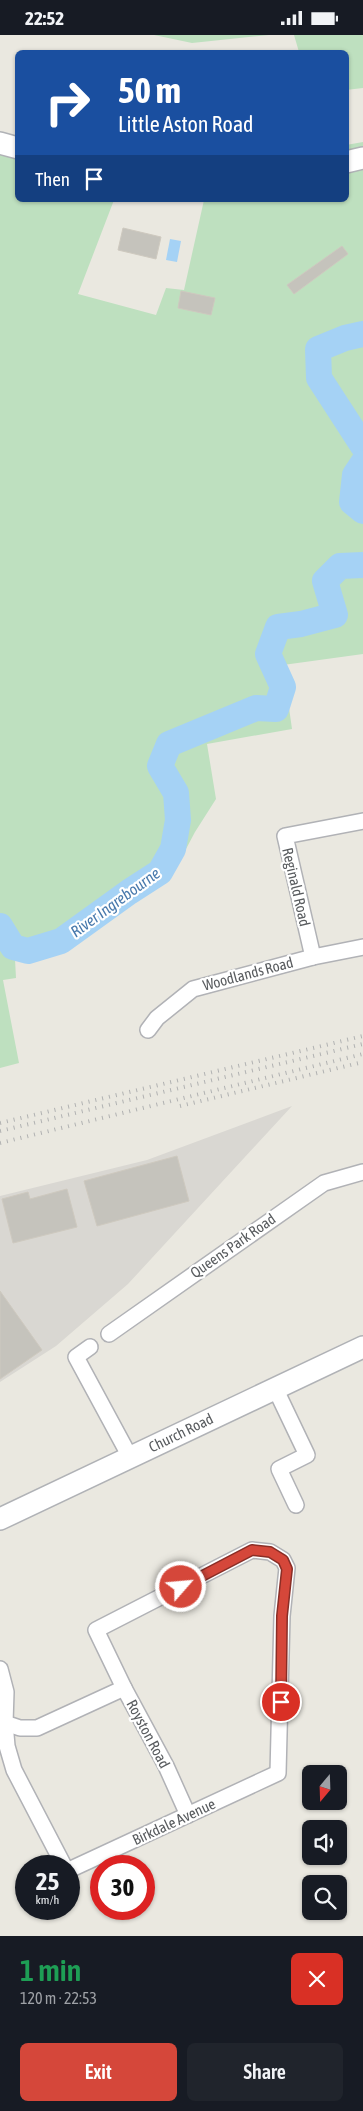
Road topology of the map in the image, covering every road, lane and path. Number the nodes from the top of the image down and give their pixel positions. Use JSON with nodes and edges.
{"nodes":[{"id":1,"x":0,"y":143,"type":"edge"},
{"id":2,"x":15,"y":147,"type":"edge"},
{"id":3,"x":363,"y":158,"type":"edge"},
{"id":4,"x":349,"y":161,"type":"edge"},
{"id":5,"x":363,"y":821,"type":"edge"},
{"id":6,"x":363,"y":947,"type":"edge"},
{"id":7,"x":313,"y":957,"type":"junction"},
{"id":8,"x":148,"y":1030,"type":"dead end"},
{"id":9,"x":363,"y":1172,"type":"edge"},
{"id":10,"x":109,"y":1333,"type":"dead end"},
{"id":11,"x":90,"y":1347,"type":"dead end"},
{"id":12,"x":363,"y":1347,"type":"edge"},
{"id":13,"x":275,"y":1388,"type":"junction"},
{"id":14,"x":130,"y":1457,"type":"junction"},
{"id":15,"x":296,"y":1505,"type":"dead end"},
{"id":16,"x":0,"y":1519,"type":"edge"},
{"id":17,"x":0,"y":1669,"type":"edge"},
{"id":18,"x":124,"y":1688,"type":"junction"},
{"id":19,"x":4,"y":1723,"type":"junction"},
{"id":20,"x":188,"y":1815,"type":"junction"},
{"id":21,"x":58,"y":1855,"type":"edge"},
{"id":22,"x":80,"y":1865,"type":"edge"}],
"edges":[{"from":1,"to":2,"type":"street"},
{"from":3,"to":4,"type":"street"},
{"from":5,"to":7,"type":"street","name":"Reginald Road"},
{"from":6,"to":7,"type":"street","name":"Woodlands Road"},
{"from":7,"to":8,"type":"street","name":"Woodlands Road"},
{"from":9,"to":10,"type":"street","name":"Queens Park Road"},
{"from":11,"to":14,"type":"street"},
{"from":12,"to":13,"type":"street","name":"Church Road"},
{"from":13,"to":14,"type":"street","name":"Church Road"},
{"from":13,"to":15,"type":"street"},
{"from":14,"to":16,"type":"street","name":"Church Road"},
{"from":17,"to":19,"type":"street"},
{"from":18,"to":19,"type":"street","name":"Royston Road"},
{"from":18,"to":20,"type":"street","name":"Royston Road"},
{"from":18,"to":20,"type":"street","name":"Birkdale Avenue"},
{"from":19,"to":21,"type":"street"},
{"from":20,"to":22,"type":"street","name":"Birkdale Avenue"}]}
